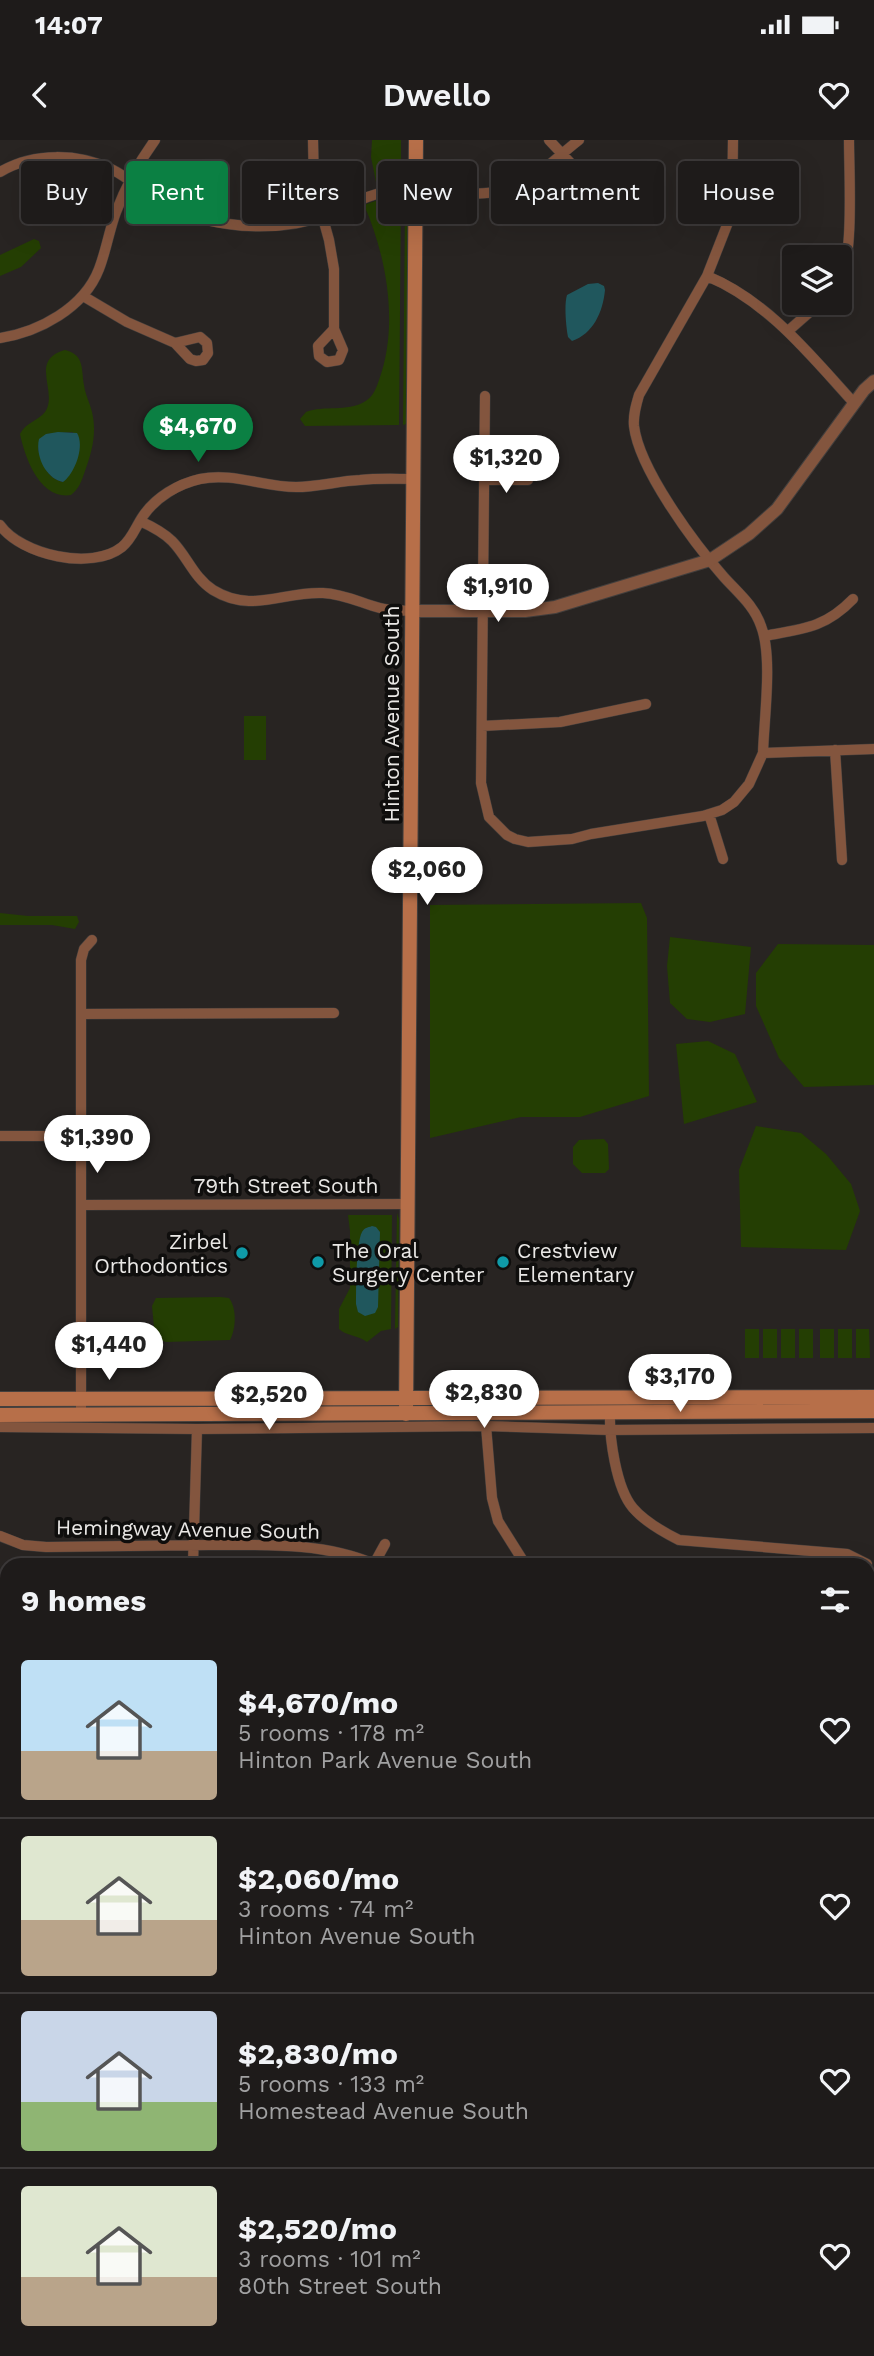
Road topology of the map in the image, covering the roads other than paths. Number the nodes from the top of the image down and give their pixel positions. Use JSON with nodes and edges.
{"nodes":[{"id":1,"x":155,"y":140,"type":"edge"},
{"id":2,"x":313,"y":140,"type":"edge"},
{"id":3,"x":416,"y":140,"type":"edge"},
{"id":4,"x":549,"y":140,"type":"edge"},
{"id":5,"x":579,"y":140,"type":"edge"},
{"id":6,"x":733,"y":140,"type":"edge"},
{"id":7,"x":849,"y":140,"type":"edge"},
{"id":8,"x":562,"y":153,"type":"junction"},
{"id":9,"x":142,"y":161,"type":"edge"},
{"id":10,"x":313,"y":161,"type":"edge"},
{"id":11,"x":416,"y":161,"type":"edge"},
{"id":12,"x":569,"y":161,"type":"edge"},
{"id":13,"x":0,"y":172,"type":"edge"},
{"id":14,"x":126,"y":178,"type":"edge"},
{"id":15,"x":126,"y":190,"type":"edge"},
{"id":16,"x":477,"y":193,"type":"edge"},
{"id":17,"x":228,"y":224,"type":"edge"},
{"id":18,"x":282,"y":224,"type":"edge"},
{"id":19,"x":324,"y":224,"type":"edge"},
{"id":20,"x":416,"y":224,"type":"edge"},
{"id":21,"x":848,"y":245,"type":"edge"},
{"id":22,"x":707,"y":276,"type":"junction"},
{"id":23,"x":83,"y":296,"type":"junction"},
{"id":24,"x":806,"y":315,"type":"edge"},
{"id":25,"x":334,"y":329,"type":"dead end"},
{"id":26,"x":788,"y":331,"type":"junction"},
{"id":27,"x":0,"y":338,"type":"edge"},
{"id":28,"x":175,"y":343,"type":"dead end"},
{"id":29,"x":874,"y":381,"type":"edge"},
{"id":30,"x":485,"y":396,"type":"dead end"},
{"id":31,"x":854,"y":403,"type":"junction"},
{"id":32,"x":414,"y":479,"type":"junction"},
{"id":33,"x":485,"y":480,"type":"junction"},
{"id":34,"x":528,"y":480,"type":"dead end"},
{"id":35,"x":140,"y":521,"type":"junction"},
{"id":36,"x":2,"y":532,"type":"edge"},
{"id":37,"x":710,"y":560,"type":"junction"},
{"id":38,"x":853,"y":599,"type":"dead end"},
{"id":39,"x":412,"y":611,"type":"junction"},
{"id":40,"x":482,"y":611,"type":"junction"},
{"id":41,"x":764,"y":636,"type":"junction"},
{"id":42,"x":646,"y":705,"type":"dead end"},
{"id":43,"x":482,"y":726,"type":"junction"},
{"id":44,"x":874,"y":749,"type":"edge"},
{"id":45,"x":835,"y":750,"type":"junction"},
{"id":46,"x":762,"y":753,"type":"junction"},
{"id":47,"x":709,"y":814,"type":"junction"},
{"id":48,"x":723,"y":859,"type":"dead end"},
{"id":49,"x":842,"y":860,"type":"dead end"},
{"id":50,"x":92,"y":940,"type":"dead end"},
{"id":51,"x":334,"y":1013,"type":"dead end"},
{"id":52,"x":81,"y":1014,"type":"junction"},
{"id":53,"x":0,"y":1136,"type":"edge"},
{"id":54,"x":81,"y":1136,"type":"junction"},
{"id":55,"x":407,"y":1204,"type":"junction"},
{"id":56,"x":82,"y":1205,"type":"junction"},
{"id":57,"x":874,"y":1397,"type":"edge"},
{"id":58,"x":406,"y":1398,"type":"junction"},
{"id":59,"x":0,"y":1399,"type":"edge"},
{"id":60,"x":81,"y":1399,"type":"junction"},
{"id":61,"x":610,"y":1411,"type":"junction"},
{"id":62,"x":874,"y":1411,"type":"edge"},
{"id":63,"x":0,"y":1415,"type":"edge"},
{"id":64,"x":81,"y":1415,"type":"junction"},
{"id":65,"x":406,"y":1415,"type":"junction"},
{"id":66,"x":486,"y":1426,"type":"junction"},
{"id":67,"x":0,"y":1427,"type":"edge"},
{"id":68,"x":874,"y":1428,"type":"edge"},
{"id":69,"x":197,"y":1429,"type":"junction"},
{"id":70,"x":609,"y":1430,"type":"junction"},
{"id":71,"x":0,"y":1536,"type":"edge"},
{"id":72,"x":385,"y":1544,"type":"dead end"},
{"id":73,"x":194,"y":1546,"type":"junction"},
{"id":74,"x":193,"y":1558,"type":"edge"},
{"id":75,"x":359,"y":1558,"type":"edge"},
{"id":76,"x":377,"y":1558,"type":"edge"},
{"id":77,"x":521,"y":1558,"type":"edge"},
{"id":78,"x":854,"y":1558,"type":"edge"}],
"edges":[{"from":1,"to":9,"type":"street"},
{"from":2,"to":10,"type":"street"},
{"from":3,"to":11,"type":"main road","name":"Hinton Avenue South"},
{"from":4,"to":8,"type":"street"},
{"from":5,"to":8,"type":"street"},
{"from":6,"to":22,"type":"street"},
{"from":7,"to":21,"type":"street"},
{"from":8,"to":12,"type":"street"},
{"from":8,"to":16,"type":"street"},
{"from":13,"to":14,"type":"street"},
{"from":15,"to":23,"type":"street"},
{"from":17,"to":18,"type":"street"},
{"from":19,"to":25,"type":"street"},
{"from":20,"to":32,"type":"main road","name":"Hinton Avenue South"},
{"from":22,"to":26,"type":"street"},
{"from":22,"to":37,"type":"street"},
{"from":23,"to":27,"type":"street"},
{"from":23,"to":28,"type":"street"},
{"from":24,"to":26,"type":"street"},
{"from":26,"to":31,"type":"street"},
{"from":29,"to":31,"type":"street"},
{"from":30,"to":33,"type":"street"},
{"from":31,"to":37,"type":"street"},
{"from":32,"to":35,"type":"street"},
{"from":32,"to":39,"type":"main road","name":"Hinton Avenue South"},
{"from":33,"to":34,"type":"street"},
{"from":33,"to":40,"type":"street"},
{"from":35,"to":36,"type":"street"},
{"from":35,"to":39,"type":"street"},
{"from":37,"to":40,"type":"street"},
{"from":37,"to":41,"type":"street"},
{"from":38,"to":41,"type":"street"},
{"from":39,"to":40,"type":"street"},
{"from":39,"to":55,"type":"main road","name":"Hinton Avenue South"},
{"from":40,"to":43,"type":"street"},
{"from":41,"to":46,"type":"street"},
{"from":42,"to":43,"type":"street"},
{"from":43,"to":47,"type":"street"},
{"from":44,"to":45,"type":"street"},
{"from":45,"to":46,"type":"street"},
{"from":45,"to":49,"type":"street"},
{"from":46,"to":47,"type":"street"},
{"from":47,"to":48,"type":"street"},
{"from":50,"to":52,"type":"street"},
{"from":51,"to":52,"type":"street"},
{"from":52,"to":54,"type":"street"},
{"from":53,"to":54,"type":"street"},
{"from":54,"to":56,"type":"street"},
{"from":55,"to":56,"type":"street","name":"79th Street South"},
{"from":55,"to":58,"type":"main road","name":"Hinton Avenue South"},
{"from":56,"to":60,"type":"street"},
{"from":57,"to":58,"type":"main road"},
{"from":58,"to":60,"type":"main road"},
{"from":58,"to":65,"type":"main road","name":"Hinton Avenue South"},
{"from":59,"to":60,"type":"main road"},
{"from":60,"to":64,"type":"street"},
{"from":61,"to":62,"type":"main road"},
{"from":61,"to":65,"type":"main road"},
{"from":61,"to":70,"type":"street"},
{"from":63,"to":64,"type":"main road"},
{"from":64,"to":65,"type":"main road"},
{"from":66,"to":69,"type":"street"},
{"from":66,"to":70,"type":"street"},
{"from":66,"to":77,"type":"street"},
{"from":67,"to":69,"type":"street"},
{"from":68,"to":70,"type":"street"},
{"from":69,"to":73,"type":"street"},
{"from":70,"to":78,"type":"street"},
{"from":71,"to":73,"type":"street","name":"Hemingway Avenue South"},
{"from":72,"to":76,"type":"street"},
{"from":73,"to":74,"type":"street"},
{"from":73,"to":75,"type":"street","name":"Hemingway Avenue South"}]}
